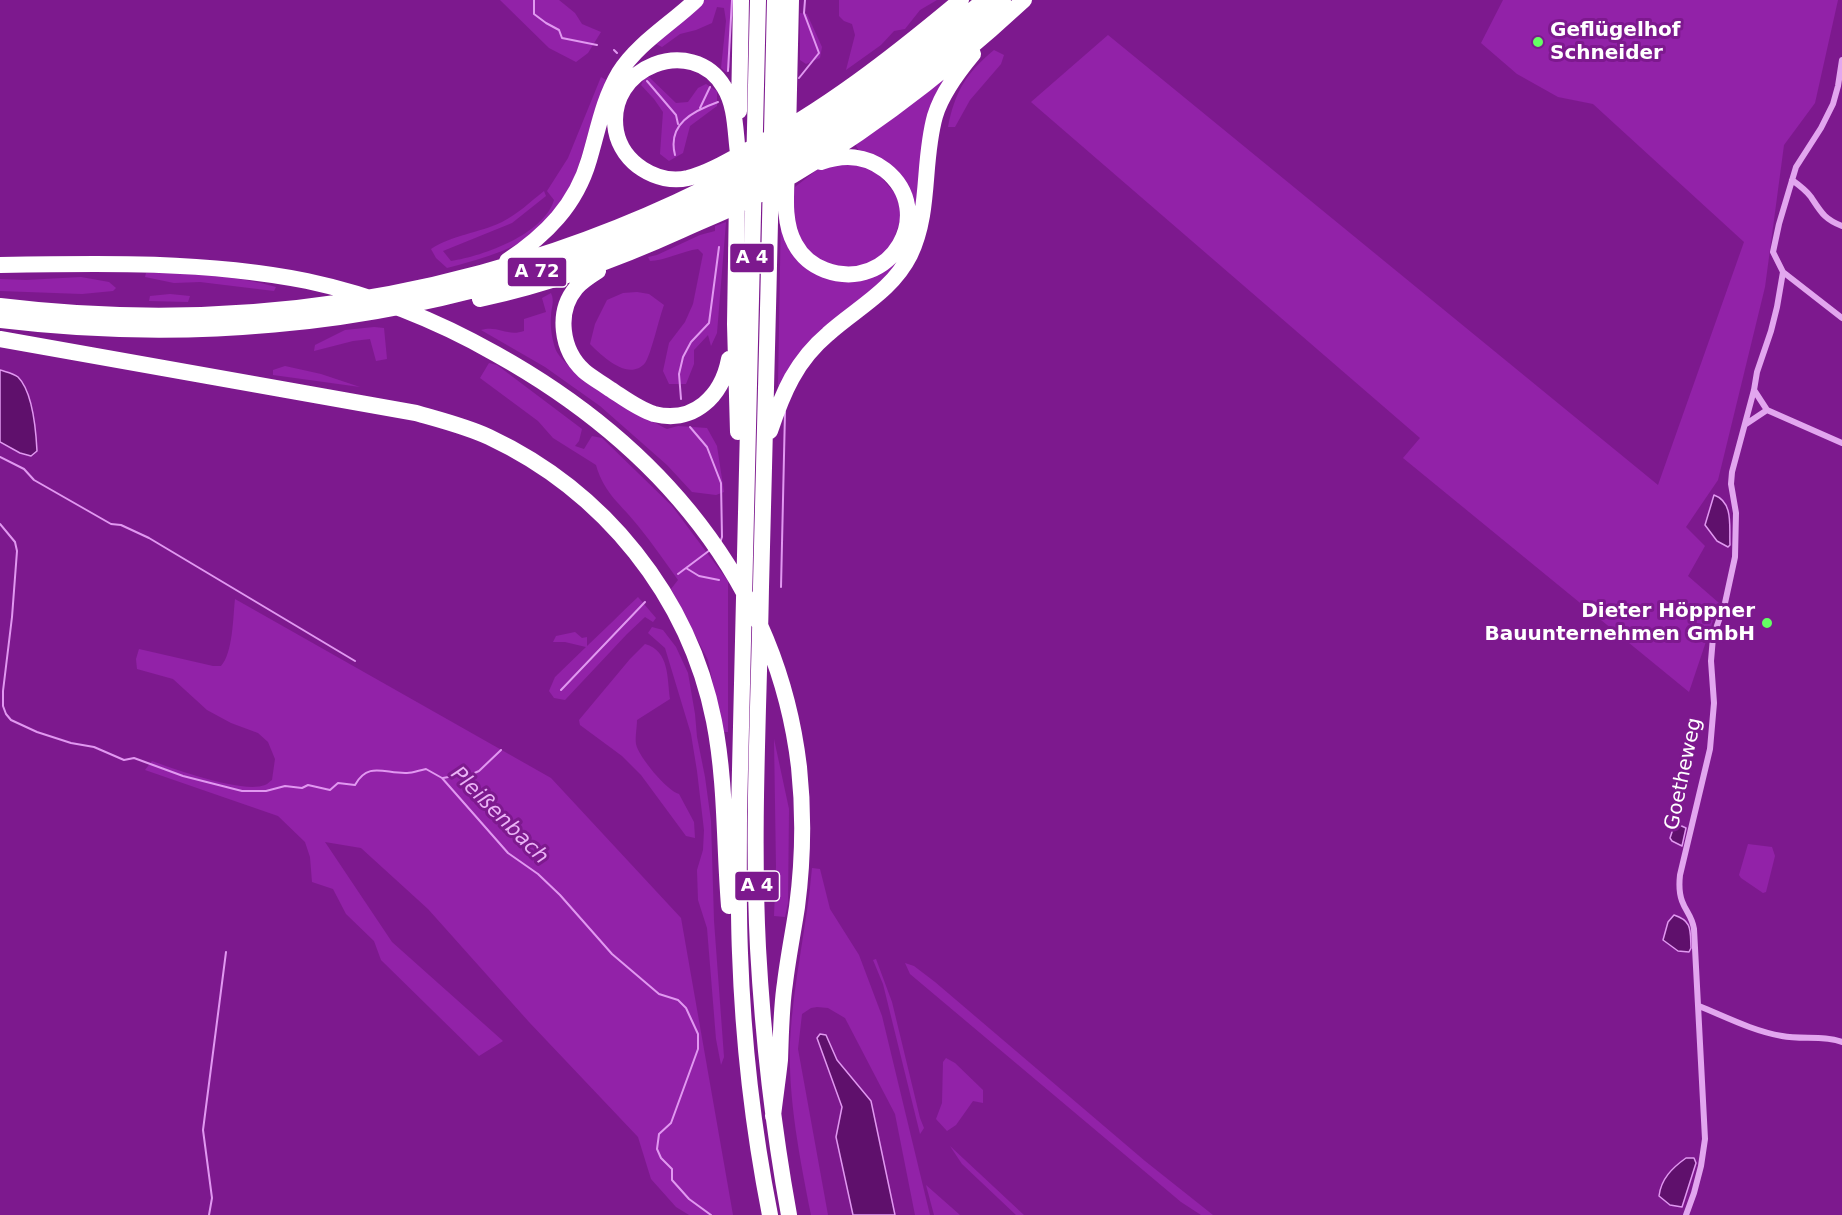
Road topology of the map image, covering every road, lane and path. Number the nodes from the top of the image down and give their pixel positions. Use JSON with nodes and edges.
{"nodes":[{"id":1,"x":696,"y":0,"type":"edge"},
{"id":2,"x":741,"y":0,"type":"edge"},
{"id":3,"x":758,"y":0,"type":"edge"},
{"id":4,"x":775,"y":0,"type":"edge"},
{"id":5,"x":791,"y":0,"type":"edge"},
{"id":6,"x":961,"y":0,"type":"edge"},
{"id":7,"x":984,"y":0,"type":"edge"},
{"id":8,"x":1002,"y":0,"type":"edge"},
{"id":9,"x":1024,"y":0,"type":"edge"},
{"id":10,"x":999,"y":22,"type":"junction"},
{"id":11,"x":1842,"y":60,"type":"edge"},
{"id":12,"x":808,"y":140,"type":"junction"},
{"id":13,"x":738,"y":153,"type":"junction"},
{"id":14,"x":806,"y":168,"type":"junction"},
{"id":15,"x":1792,"y":180,"type":"junction"},
{"id":16,"x":720,"y":197,"type":"junction"},
{"id":17,"x":1842,"y":226,"type":"edge"},
{"id":18,"x":619,"y":257,"type":"junction"},
{"id":19,"x":0,"y":265,"type":"edge"},
{"id":20,"x":494,"y":270,"type":"junction"},
{"id":21,"x":1783,"y":272,"type":"junction"},
{"id":22,"x":0,"y":306,"type":"edge"},
{"id":23,"x":348,"y":316,"type":"junction"},
{"id":24,"x":1842,"y":318,"type":"edge"},
{"id":25,"x":0,"y":320,"type":"edge"},
{"id":26,"x":735,"y":324,"type":"junction"},
{"id":27,"x":0,"y":339,"type":"edge"},
{"id":28,"x":1754,"y":390,"type":"junction"},
{"id":29,"x":1767,"y":410,"type":"junction"},
{"id":30,"x":1745,"y":424,"type":"junction"},
{"id":31,"x":1842,"y":443,"type":"edge"},
{"id":32,"x":765,"y":446,"type":"junction"},
{"id":33,"x":746,"y":517,"type":"junction"},
{"id":34,"x":739,"y":951,"type":"junction"},
{"id":35,"x":1699,"y":1006,"type":"junction"},
{"id":36,"x":1842,"y":1042,"type":"edge"},
{"id":37,"x":773,"y":1116,"type":"junction"},
{"id":38,"x":770,"y":1215,"type":"edge"},
{"id":39,"x":789,"y":1215,"type":"edge"},
{"id":40,"x":1686,"y":1215,"type":"edge"}],
"edges":[{"from":1,"to":20,"type":"highway"},
{"from":2,"to":13,"type":"highway"},
{"from":3,"to":33,"type":"highway","number":"A 4"},
{"from":4,"to":32,"type":"highway","number":"A 4"},
{"from":5,"to":14,"type":"highway"},
{"from":6,"to":13,"type":"highway"},
{"from":7,"to":12,"type":"highway","number":"A 72"},
{"from":8,"to":12,"type":"highway","number":"A 72"},
{"from":9,"to":10,"type":"highway"},
{"from":10,"to":14,"type":"highway"},
{"from":10,"to":32,"type":"highway"},
{"from":11,"to":15,"type":"street","name":"Goetheweg"},
{"from":12,"to":16,"type":"highway","number":"A 72"},
{"from":13,"to":26,"type":"highway"},
{"from":14,"to":16,"type":"highway"},
{"from":15,"to":17,"type":"street"},
{"from":15,"to":21,"type":"street","name":"Goetheweg"},
{"from":16,"to":18,"type":"highway"},
{"from":16,"to":20,"type":"highway","number":"A 72"},
{"from":16,"to":23,"type":"highway","number":"A 72"},
{"from":18,"to":23,"type":"highway"},
{"from":18,"to":26,"type":"highway"},
{"from":19,"to":37,"type":"highway"},
{"from":20,"to":22,"type":"highway","number":"A 72"},
{"from":21,"to":24,"type":"street"},
{"from":21,"to":28,"type":"street","name":"Goetheweg"},
{"from":23,"to":25,"type":"highway","number":"A 72"},
{"from":26,"to":33,"type":"highway"},
{"from":27,"to":34,"type":"highway"},
{"from":28,"to":29,"type":"street"},
{"from":28,"to":30,"type":"street","name":"Goetheweg"},
{"from":29,"to":30,"type":"street"},
{"from":29,"to":31,"type":"street"},
{"from":30,"to":35,"type":"street","name":"Goetheweg"},
{"from":32,"to":37,"type":"highway","number":"A 4"},
{"from":33,"to":34,"type":"highway","number":"A 4"},
{"from":34,"to":38,"type":"highway","number":"A 4"},
{"from":35,"to":36,"type":"street"},
{"from":35,"to":40,"type":"street","name":"Goetheweg"},
{"from":37,"to":39,"type":"highway","number":"A 4"}]}
